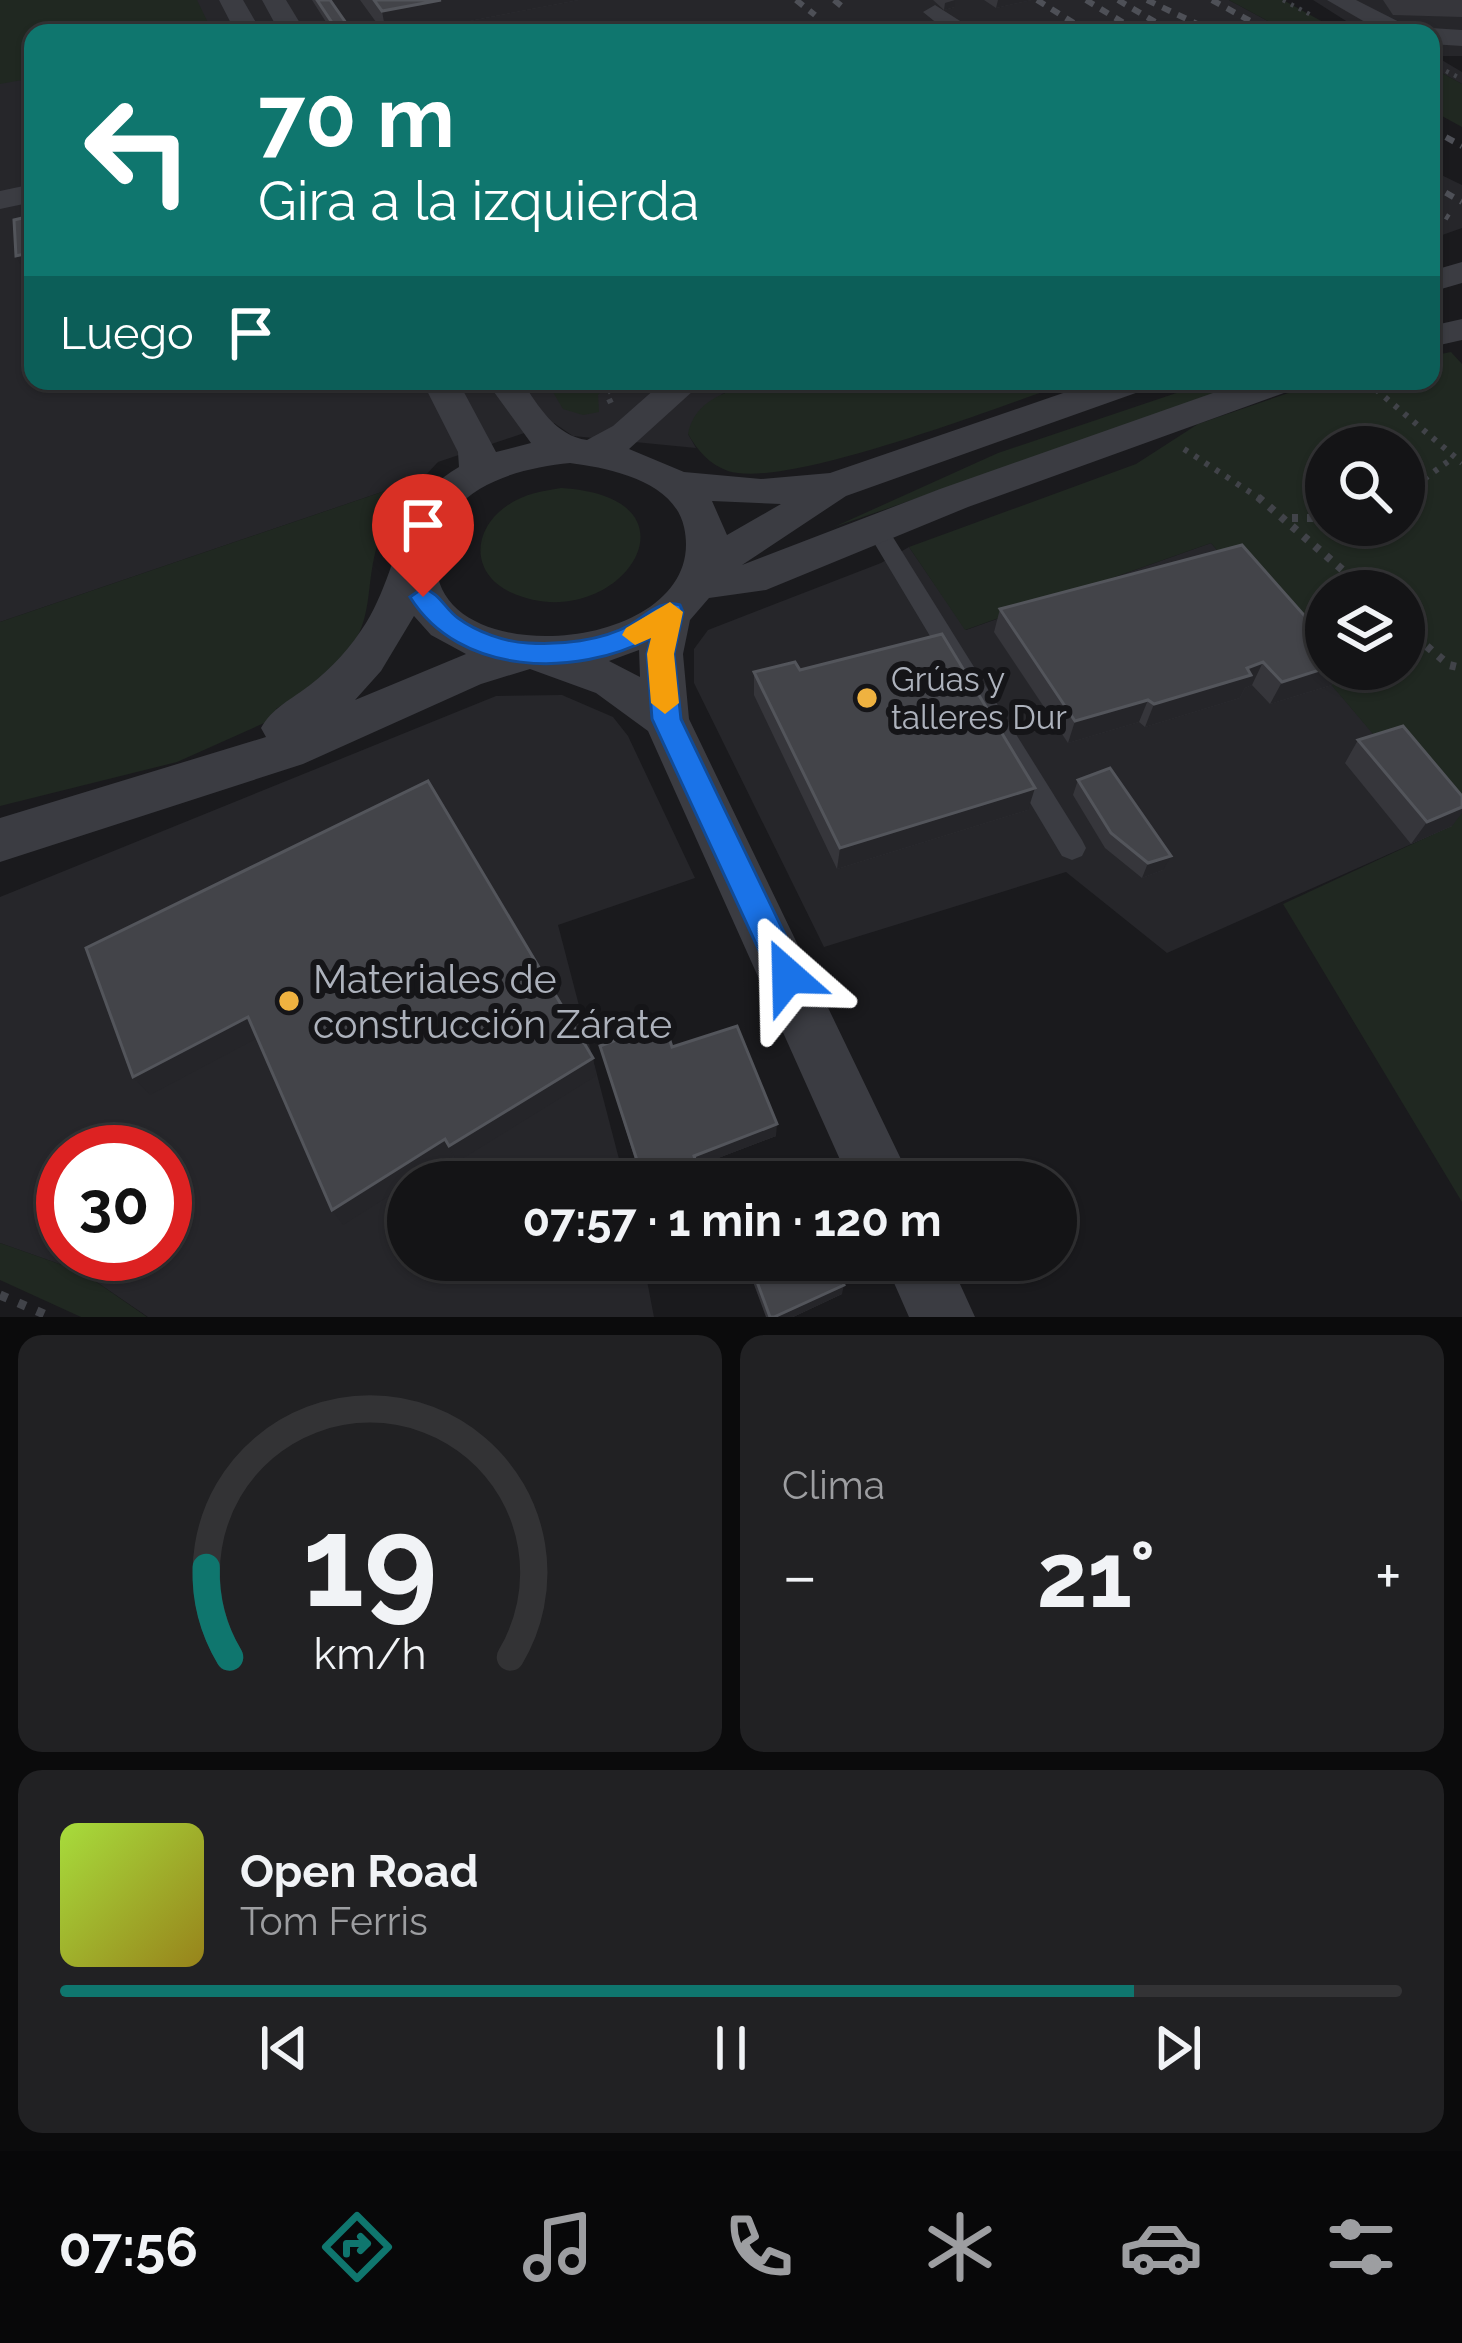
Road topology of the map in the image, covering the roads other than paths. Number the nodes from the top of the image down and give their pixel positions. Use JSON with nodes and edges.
{"nodes":[{"id":1,"x":1339,"y":0,"type":"edge"},
{"id":2,"x":935,"y":12,"type":"dead end"},
{"id":3,"x":953,"y":24,"type":"edge"},
{"id":4,"x":1382,"y":24,"type":"edge"},
{"id":5,"x":445,"y":390,"type":"edge"},
{"id":6,"x":510,"y":390,"type":"edge"},
{"id":7,"x":675,"y":390,"type":"edge"},
{"id":8,"x":1108,"y":390,"type":"edge"},
{"id":9,"x":1256,"y":390,"type":"edge"},
{"id":10,"x":649,"y":415,"type":"junction"},
{"id":11,"x":583,"y":451,"type":"junction"},
{"id":12,"x":479,"y":473,"type":"junction"},
{"id":13,"x":673,"y":482,"type":"junction"},
{"id":14,"x":834,"y":486,"type":"junction"},
{"id":15,"x":878,"y":531,"type":"junction"},
{"id":16,"x":414,"y":566,"type":"junction"},
{"id":17,"x":689,"y":589,"type":"junction"},
{"id":18,"x":538,"y":654,"type":"junction"},
{"id":19,"x":666,"y":719,"type":"junction"},
{"id":20,"x":246,"y":759,"type":"junction"},
{"id":21,"x":3,"y":837,"type":"edge"},
{"id":22,"x":1072,"y":848,"type":"dead end"},
{"id":23,"x":871,"y":1161,"type":"edge"},
{"id":24,"x":926,"y":1281,"type":"edge"},
{"id":25,"x":942,"y":1317,"type":"edge"}],
"edges":[{"from":1,"to":4,"type":"street"},
{"from":2,"to":3,"type":"street"},
{"from":5,"to":12,"type":"street"},
{"from":6,"to":11,"type":"street"},
{"from":7,"to":10,"type":"street"},
{"from":8,"to":14,"type":"street"},
{"from":9,"to":15,"type":"street"},
{"from":10,"to":11,"type":"street"},
{"from":10,"to":13,"type":"street"},
{"from":11,"to":12,"type":"street"},
{"from":11,"to":13,"type":"street"},
{"from":12,"to":16,"type":"street"},
{"from":13,"to":14,"type":"street"},
{"from":13,"to":17,"type":"street"},
{"from":14,"to":17,"type":"street"},
{"from":15,"to":17,"type":"street"},
{"from":15,"to":22,"type":"lane"},
{"from":16,"to":18,"type":"street"},
{"from":16,"to":20,"type":"street"},
{"from":17,"to":18,"type":"street"},
{"from":17,"to":19,"type":"street"},
{"from":18,"to":19,"type":"street"},
{"from":18,"to":20,"type":"street"},
{"from":19,"to":23,"type":"street"},
{"from":20,"to":21,"type":"street"},
{"from":24,"to":25,"type":"street"}]}
